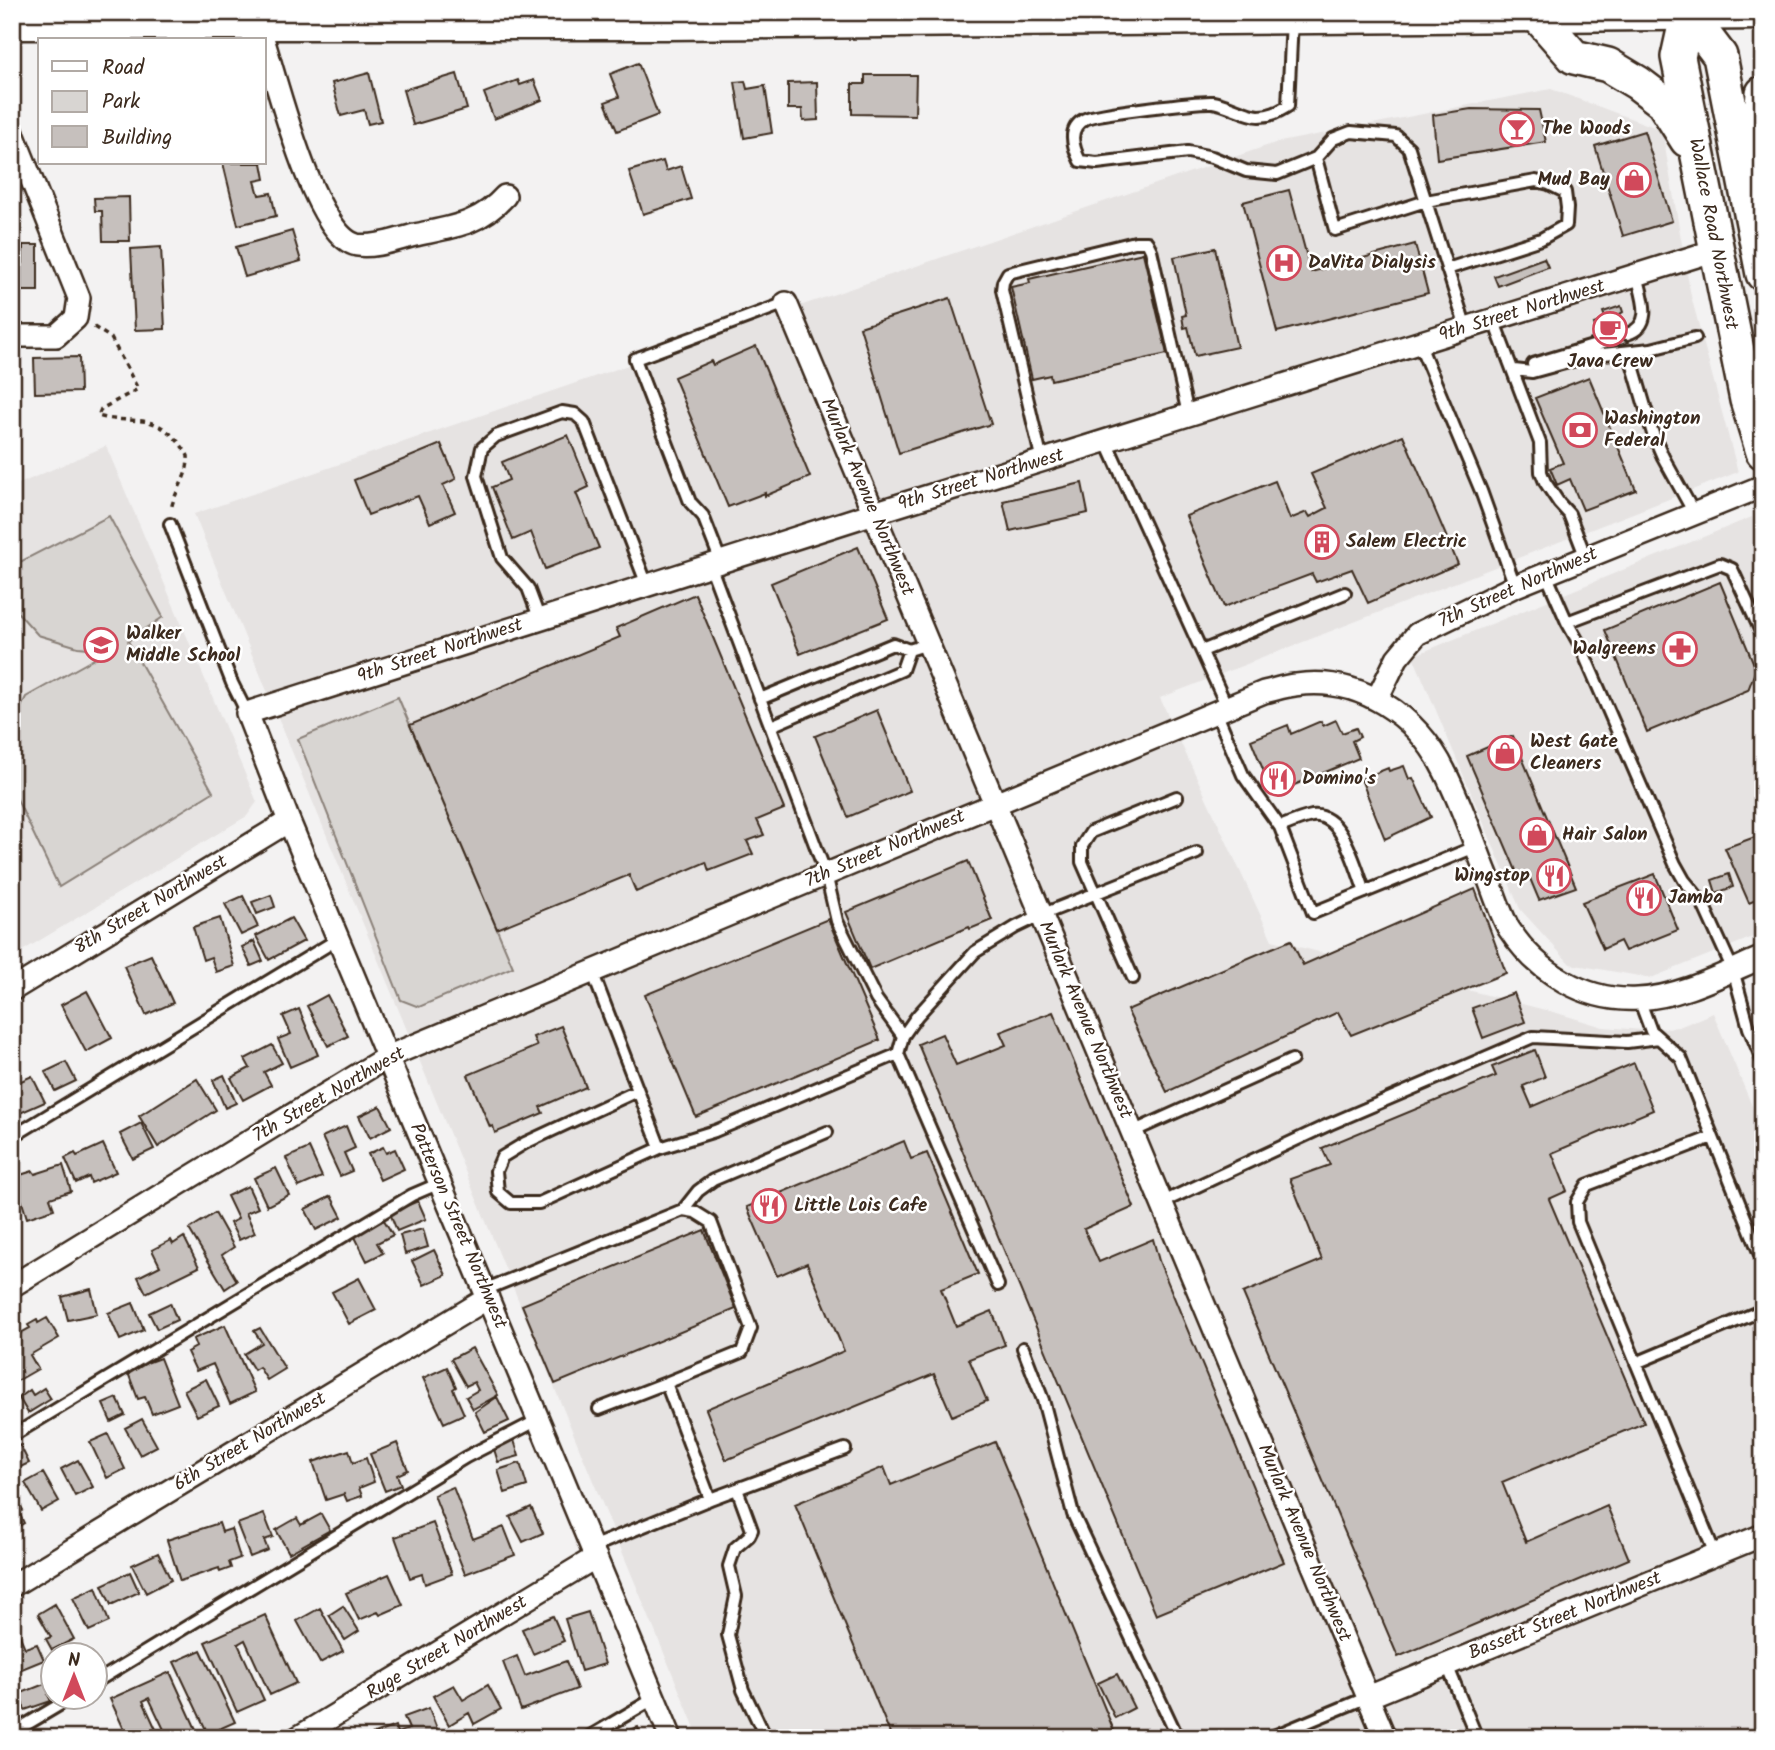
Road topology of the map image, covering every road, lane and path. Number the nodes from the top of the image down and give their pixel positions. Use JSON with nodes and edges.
{"nodes":[{"id":1,"x":1538,"y":14,"type":"edge"},
{"id":2,"x":1688,"y":14,"type":"edge"},
{"id":3,"x":1763,"y":14,"type":"edge"},
{"id":4,"x":1292,"y":15,"type":"edge"},
{"id":5,"x":1373,"y":15,"type":"edge"},
{"id":6,"x":985,"y":16,"type":"edge"},
{"id":7,"x":302,"y":18,"type":"edge"},
{"id":8,"x":667,"y":18,"type":"edge"},
{"id":9,"x":12,"y":24,"type":"edge"},
{"id":10,"x":262,"y":35,"type":"edge"},
{"id":11,"x":266,"y":47,"type":"edge"},
{"id":12,"x":1763,"y":93,"type":"edge"},
{"id":13,"x":12,"y":131,"type":"edge"},
{"id":14,"x":1763,"y":133,"type":"edge"},
{"id":15,"x":1697,"y":156,"type":"junction"},
{"id":16,"x":1316,"y":158,"type":"junction"},
{"id":17,"x":1763,"y":191,"type":"edge"},
{"id":18,"x":505,"y":196,"type":"dead end"},
{"id":19,"x":1426,"y":201,"type":"junction"},
{"id":20,"x":1759,"y":235,"type":"edge"},
{"id":21,"x":1716,"y":250,"type":"junction"},
{"id":22,"x":1447,"y":268,"type":"junction"},
{"id":23,"x":1763,"y":274,"type":"edge"},
{"id":24,"x":1637,"y":275,"type":"junction"},
{"id":25,"x":786,"y":303,"type":"joint"},
{"id":26,"x":76,"y":318,"type":"junction"},
{"id":27,"x":1493,"y":319,"type":"junction"},
{"id":28,"x":1466,"y":328,"type":"junction"},
{"id":29,"x":1627,"y":334,"type":"dead end"},
{"id":30,"x":12,"y":336,"type":"edge"},
{"id":31,"x":1695,"y":338,"type":"dead end"},
{"id":32,"x":1613,"y":340,"type":"dead end"},
{"id":33,"x":1419,"y":343,"type":"junction"},
{"id":34,"x":1629,"y":352,"type":"junction"},
{"id":35,"x":1514,"y":370,"type":"junction"},
{"id":36,"x":1188,"y":415,"type":"junction"},
{"id":37,"x":1105,"y":441,"type":"junction"},
{"id":38,"x":1763,"y":452,"type":"edge"},
{"id":39,"x":1042,"y":461,"type":"junction"},
{"id":40,"x":1763,"y":486,"type":"edge"},
{"id":41,"x":874,"y":513,"type":"junction"},
{"id":42,"x":1694,"y":513,"type":"junction"},
{"id":43,"x":170,"y":524,"type":"joint"},
{"id":44,"x":1586,"y":558,"type":"junction"},
{"id":45,"x":715,"y":564,"type":"junction"},
{"id":46,"x":1546,"y":574,"type":"junction"},
{"id":47,"x":648,"y":585,"type":"junction"},
{"id":48,"x":1515,"y":586,"type":"junction"},
{"id":49,"x":1345,"y":593,"type":"dead end"},
{"id":50,"x":540,"y":620,"type":"junction"},
{"id":51,"x":1567,"y":622,"type":"junction"},
{"id":52,"x":1763,"y":636,"type":"edge"},
{"id":53,"x":919,"y":647,"type":"junction"},
{"id":54,"x":1202,"y":651,"type":"junction"},
{"id":55,"x":760,"y":699,"type":"junction"},
{"id":56,"x":1377,"y":699,"type":"junction"},
{"id":57,"x":1222,"y":710,"type":"junction"},
{"id":58,"x":247,"y":713,"type":"junction"},
{"id":59,"x":771,"y":726,"type":"junction"},
{"id":60,"x":1177,"y":797,"type":"dead end"},
{"id":61,"x":994,"y":804,"type":"junction"},
{"id":62,"x":289,"y":821,"type":"junction"},
{"id":63,"x":1280,"y":827,"type":"junction"},
{"id":64,"x":1475,"y":847,"type":"junction"},
{"id":65,"x":1197,"y":853,"type":"dead end"},
{"id":66,"x":827,"y":874,"type":"junction"},
{"id":67,"x":1365,"y":892,"type":"junction"},
{"id":68,"x":1095,"y":894,"type":"junction"},
{"id":69,"x":1041,"y":915,"type":"junction"},
{"id":70,"x":338,"y":939,"type":"junction"},
{"id":71,"x":1763,"y":957,"type":"edge"},
{"id":72,"x":1733,"y":970,"type":"junction"},
{"id":73,"x":592,"y":971,"type":"junction"},
{"id":74,"x":1133,"y":978,"type":"dead end"},
{"id":75,"x":12,"y":990,"type":"edge"},
{"id":76,"x":1639,"y":999,"type":"junction"},
{"id":77,"x":903,"y":1035,"type":"junction"},
{"id":78,"x":1659,"y":1038,"type":"junction"},
{"id":79,"x":898,"y":1054,"type":"junction"},
{"id":80,"x":387,"y":1057,"type":"junction"},
{"id":81,"x":1292,"y":1060,"type":"dead end"},
{"id":82,"x":1763,"y":1062,"type":"edge"},
{"id":83,"x":637,"y":1091,"type":"junction"},
{"id":84,"x":827,"y":1132,"type":"dead end"},
{"id":85,"x":1132,"y":1132,"type":"junction"},
{"id":86,"x":1712,"y":1137,"type":"junction"},
{"id":87,"x":12,"y":1138,"type":"edge"},
{"id":88,"x":660,"y":1147,"type":"junction"},
{"id":89,"x":440,"y":1183,"type":"junction"},
{"id":90,"x":1161,"y":1203,"type":"junction"},
{"id":91,"x":682,"y":1210,"type":"junction"},
{"id":92,"x":1763,"y":1262,"type":"edge"},
{"id":93,"x":998,"y":1284,"type":"dead end"},
{"id":94,"x":12,"y":1286,"type":"edge"},
{"id":95,"x":486,"y":1294,"type":"junction"},
{"id":96,"x":1763,"y":1310,"type":"edge"},
{"id":97,"x":1023,"y":1348,"type":"dead end"},
{"id":98,"x":1636,"y":1363,"type":"junction"},
{"id":99,"x":666,"y":1383,"type":"junction"},
{"id":100,"x":599,"y":1409,"type":"dead end"},
{"id":101,"x":538,"y":1420,"type":"junction"},
{"id":102,"x":12,"y":1436,"type":"edge"},
{"id":103,"x":845,"y":1449,"type":"dead end"},
{"id":104,"x":737,"y":1489,"type":"junction"},
{"id":105,"x":710,"y":1499,"type":"junction"},
{"id":106,"x":1763,"y":1535,"type":"edge"},
{"id":107,"x":594,"y":1552,"type":"junction"},
{"id":108,"x":1715,"y":1554,"type":"junction"},
{"id":109,"x":12,"y":1586,"type":"edge"},
{"id":110,"x":1447,"y":1665,"type":"junction"},
{"id":111,"x":108,"y":1674,"type":"edge"},
{"id":112,"x":1368,"y":1697,"type":"junction"},
{"id":113,"x":655,"y":1698,"type":"junction"},
{"id":114,"x":47,"y":1712,"type":"edge"},
{"id":115,"x":12,"y":1733,"type":"edge"},
{"id":116,"x":297,"y":1738,"type":"edge"},
{"id":117,"x":587,"y":1738,"type":"edge"},
{"id":118,"x":671,"y":1738,"type":"edge"},
{"id":119,"x":766,"y":1738,"type":"edge"},
{"id":120,"x":1178,"y":1738,"type":"edge"},
{"id":121,"x":1269,"y":1738,"type":"edge"},
{"id":122,"x":1385,"y":1738,"type":"edge"},
{"id":123,"x":1477,"y":1738,"type":"edge"}],
"edges":[{"from":1,"to":2,"type":"main road"},
{"from":1,"to":5,"type":"main road"},
{"from":1,"to":15,"type":"main road"},
{"from":2,"to":3,"type":"main road"},
{"from":2,"to":15,"type":"main road","name":"Wallace Road Northwest"},
{"from":2,"to":20,"type":"main road"},
{"from":4,"to":5,"type":"main road"},
{"from":4,"to":6,"type":"main road"},
{"from":4,"to":16,"type":"lane"},
{"from":6,"to":8,"type":"main road"},
{"from":7,"to":8,"type":"main road"},
{"from":7,"to":10,"type":"main road"},
{"from":9,"to":10,"type":"main road"},
{"from":11,"to":18,"type":"street"},
{"from":12,"to":14,"type":"main road"},
{"from":13,"to":26,"type":"street"},
{"from":15,"to":21,"type":"main road","name":"Wallace Road Northwest"},
{"from":16,"to":19,"type":"lane"},
{"from":16,"to":19,"type":"lane"},
{"from":17,"to":20,"type":"main road"},
{"from":19,"to":22,"type":"lane"},
{"from":19,"to":22,"type":"lane"},
{"from":20,"to":23,"type":"main road"},
{"from":21,"to":24,"type":"street","name":"9th Street Northwest"},
{"from":21,"to":38,"type":"main road","name":"Wallace Road Northwest"},
{"from":22,"to":28,"type":"lane"},
{"from":24,"to":27,"type":"street","name":"9th Street Northwest"},
{"from":24,"to":29,"type":"lane"},
{"from":25,"to":41,"type":"street","name":"Murlark Avenue Northwest"},
{"from":25,"to":45,"type":"lane"},
{"from":26,"to":30,"type":"street"},
{"from":26,"to":43,"type":"path"},
{"from":27,"to":28,"type":"street","name":"9th Street Northwest"},
{"from":27,"to":35,"type":"lane"},
{"from":28,"to":33,"type":"street","name":"9th Street Northwest"},
{"from":31,"to":34,"type":"lane"},
{"from":32,"to":35,"type":"lane"},
{"from":33,"to":36,"type":"street","name":"9th Street Northwest"},
{"from":33,"to":48,"type":"lane"},
{"from":34,"to":35,"type":"lane"},
{"from":34,"to":42,"type":"lane"},
{"from":35,"to":44,"type":"lane"},
{"from":36,"to":37,"type":"street","name":"9th Street Northwest"},
{"from":36,"to":39,"type":"lane"},
{"from":37,"to":39,"type":"street","name":"9th Street Northwest"},
{"from":37,"to":54,"type":"lane"},
{"from":39,"to":41,"type":"street","name":"9th Street Northwest"},
{"from":40,"to":42,"type":"street","name":"7th Street Northwest"},
{"from":41,"to":45,"type":"street","name":"9th Street Northwest"},
{"from":41,"to":53,"type":"street","name":"Murlark Avenue Northwest"},
{"from":42,"to":44,"type":"street","name":"7th Street Northwest"},
{"from":43,"to":58,"type":"lane"},
{"from":44,"to":46,"type":"street","name":"7th Street Northwest"},
{"from":45,"to":47,"type":"street","name":"9th Street Northwest"},
{"from":45,"to":55,"type":"lane"},
{"from":46,"to":48,"type":"street","name":"7th Street Northwest"},
{"from":46,"to":51,"type":"lane"},
{"from":47,"to":50,"type":"street","name":"9th Street Northwest"},
{"from":47,"to":50,"type":"lane"},
{"from":48,"to":56,"type":"street","name":"7th Street Northwest"},
{"from":49,"to":54,"type":"lane"},
{"from":50,"to":58,"type":"street","name":"9th Street Northwest"},
{"from":51,"to":52,"type":"lane"},
{"from":51,"to":72,"type":"lane"},
{"from":53,"to":55,"type":"lane"},
{"from":53,"to":59,"type":"lane"},
{"from":53,"to":61,"type":"street","name":"Murlark Avenue Northwest"},
{"from":54,"to":57,"type":"lane"},
{"from":55,"to":59,"type":"lane"},
{"from":56,"to":57,"type":"street","name":"7th Street Northwest"},
{"from":56,"to":64,"type":"street"},
{"from":57,"to":61,"type":"street","name":"7th Street Northwest"},
{"from":57,"to":63,"type":"lane"},
{"from":58,"to":62,"type":"street","name":"Patterson Street Northwest"},
{"from":59,"to":66,"type":"lane"},
{"from":60,"to":68,"type":"lane"},
{"from":61,"to":66,"type":"street","name":"7th Street Northwest"},
{"from":61,"to":69,"type":"street","name":"Murlark Avenue Northwest"},
{"from":62,"to":70,"type":"street","name":"Patterson Street Northwest"},
{"from":62,"to":75,"type":"street","name":"8th Street Northwest"},
{"from":63,"to":67,"type":"lane"},
{"from":63,"to":67,"type":"lane"},
{"from":64,"to":67,"type":"lane"},
{"from":64,"to":76,"type":"street"},
{"from":65,"to":68,"type":"lane"},
{"from":66,"to":73,"type":"street","name":"7th Street Northwest"},
{"from":66,"to":77,"type":"lane"},
{"from":68,"to":69,"type":"lane"},
{"from":68,"to":74,"type":"lane"},
{"from":69,"to":77,"type":"lane"},
{"from":69,"to":85,"type":"street","name":"Murlark Avenue Northwest"},
{"from":70,"to":80,"type":"street","name":"Patterson Street Northwest"},
{"from":70,"to":87,"type":"lane"},
{"from":71,"to":72,"type":"street"},
{"from":72,"to":76,"type":"street"},
{"from":72,"to":82,"type":"lane"},
{"from":73,"to":80,"type":"street","name":"7th Street Northwest"},
{"from":73,"to":83,"type":"lane"},
{"from":76,"to":78,"type":"lane"},
{"from":77,"to":79,"type":"lane"},
{"from":78,"to":86,"type":"lane"},
{"from":78,"to":90,"type":"lane"},
{"from":79,"to":88,"type":"lane"},
{"from":79,"to":93,"type":"lane"},
{"from":80,"to":89,"type":"street","name":"Patterson Street Northwest"},
{"from":80,"to":94,"type":"street","name":"7th Street Northwest"},
{"from":81,"to":85,"type":"lane"},
{"from":83,"to":88,"type":"lane"},
{"from":83,"to":88,"type":"lane"},
{"from":84,"to":91,"type":"lane"},
{"from":85,"to":90,"type":"street","name":"Murlark Avenue Northwest"},
{"from":86,"to":92,"type":"lane"},
{"from":86,"to":98,"type":"lane"},
{"from":89,"to":95,"type":"street","name":"Patterson Street Northwest"},
{"from":89,"to":102,"type":"lane"},
{"from":90,"to":112,"type":"street","name":"Murlark Avenue Northwest"},
{"from":91,"to":95,"type":"lane"},
{"from":91,"to":99,"type":"lane"},
{"from":95,"to":101,"type":"street","name":"Patterson Street Northwest"},
{"from":95,"to":109,"type":"street","name":"6th Street Northwest"},
{"from":96,"to":98,"type":"lane"},
{"from":97,"to":120,"type":"lane"},
{"from":98,"to":108,"type":"lane"},
{"from":99,"to":100,"type":"lane"},
{"from":99,"to":105,"type":"lane"},
{"from":101,"to":107,"type":"street","name":"Patterson Street Northwest"},
{"from":101,"to":111,"type":"lane"},
{"from":103,"to":104,"type":"lane"},
{"from":104,"to":105,"type":"lane"},
{"from":104,"to":119,"type":"lane"},
{"from":105,"to":107,"type":"lane"},
{"from":106,"to":108,"type":"street","name":"Bassett Street Northwest"},
{"from":107,"to":113,"type":"street","name":"Patterson Street Northwest"},
{"from":107,"to":116,"type":"street","name":"Ruge Street Northwest"},
{"from":108,"to":110,"type":"street","name":"Bassett Street Northwest"},
{"from":110,"to":112,"type":"street","name":"Bassett Street Northwest"},
{"from":110,"to":123,"type":"lane"},
{"from":112,"to":121,"type":"lane"},
{"from":112,"to":122,"type":"street","name":"Murlark Avenue Northwest"},
{"from":113,"to":117,"type":"lane"},
{"from":113,"to":118,"type":"street","name":"Patterson Street Northwest"},
{"from":114,"to":115,"type":"lane"}]}
